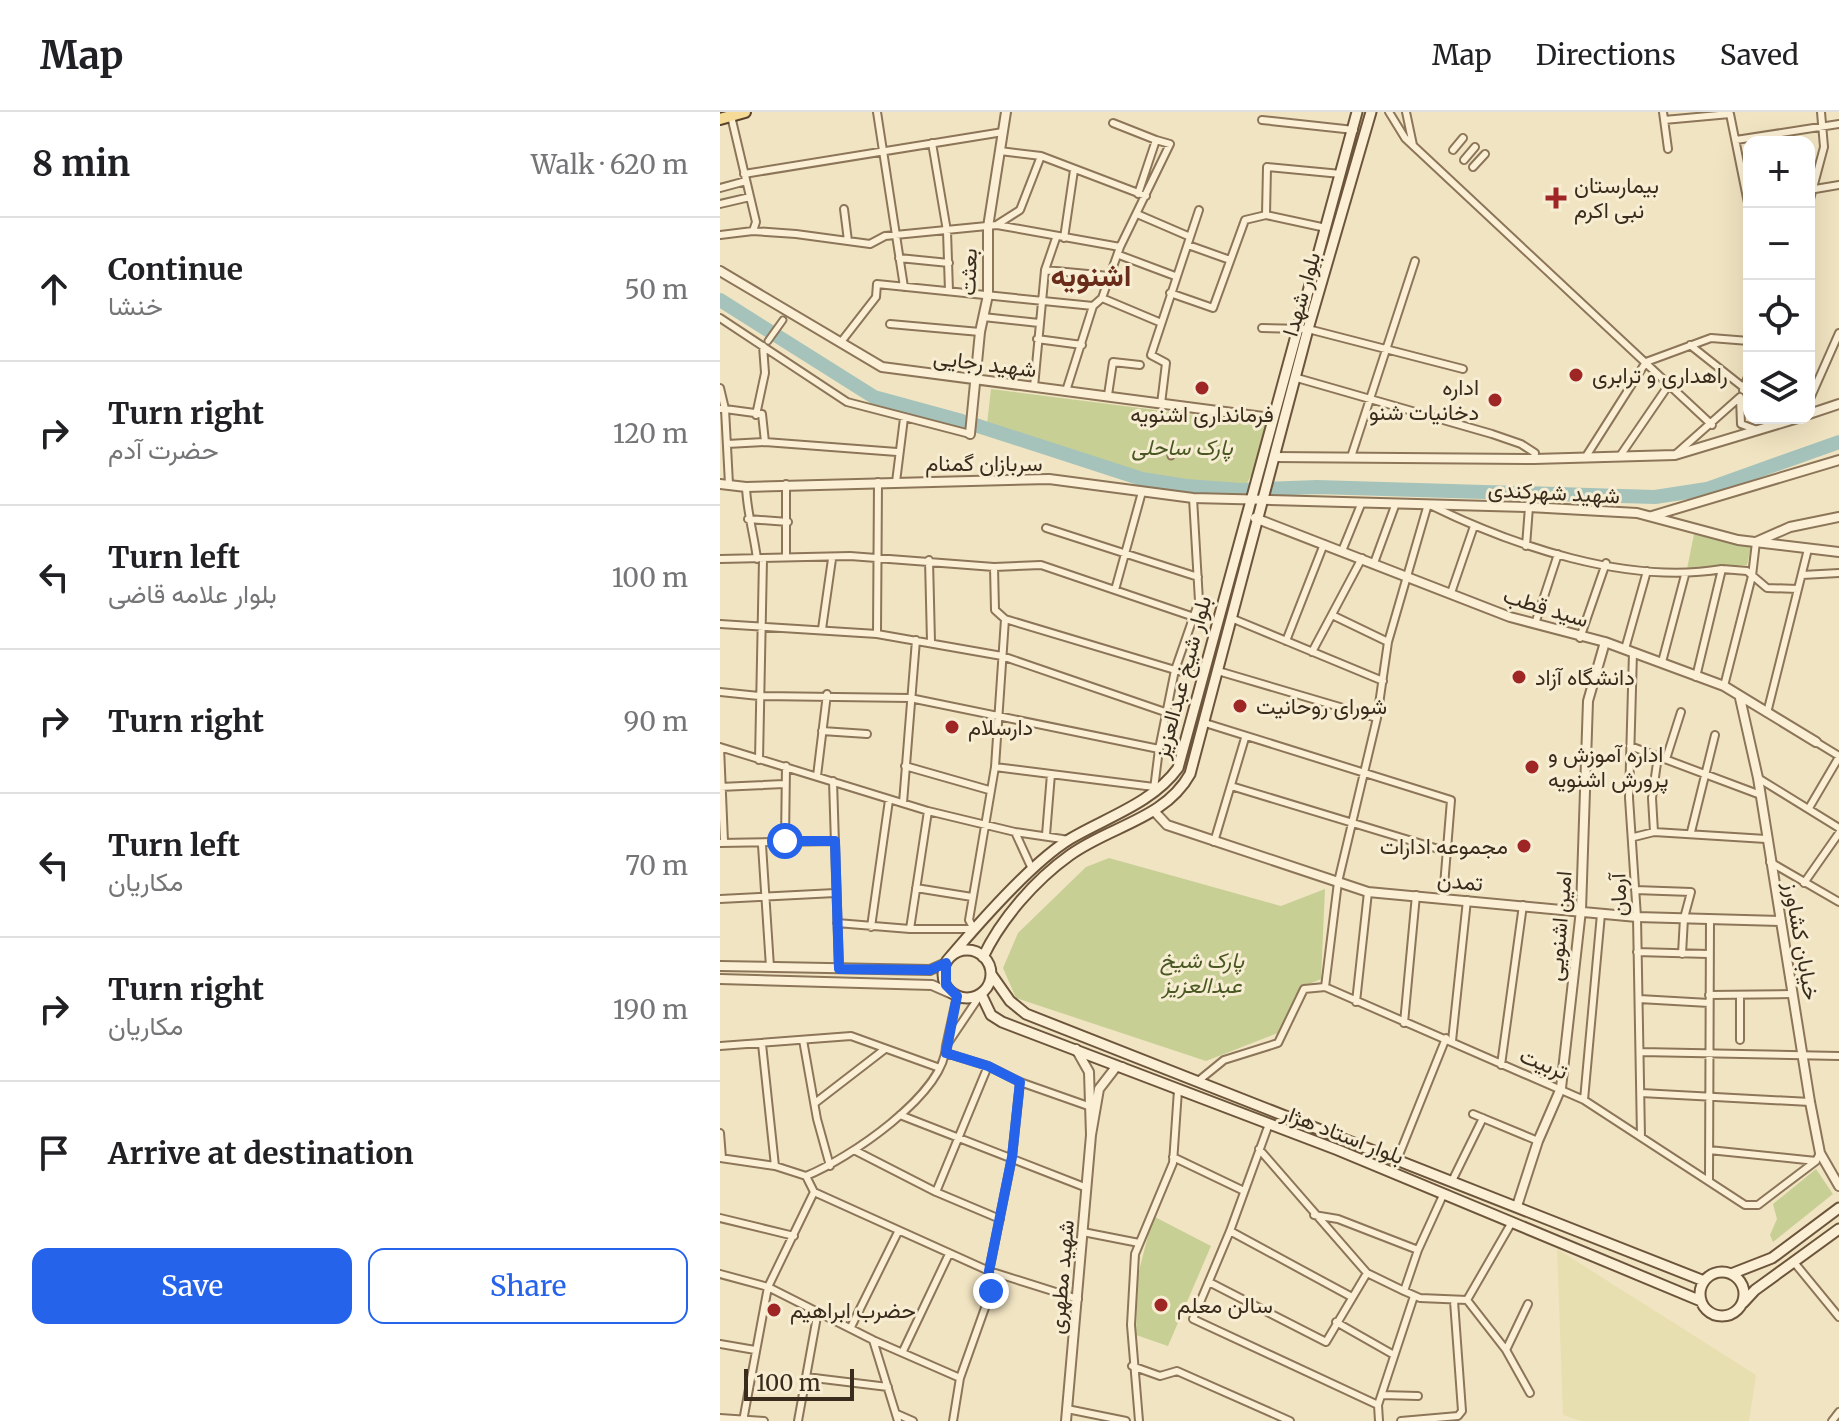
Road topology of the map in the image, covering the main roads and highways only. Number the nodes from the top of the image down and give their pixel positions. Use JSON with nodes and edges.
{"nodes":[{"id":1,"x":745,"y":112,"type":"edge"},
{"id":2,"x":1357,"y":112,"type":"edge"},
{"id":3,"x":1371,"y":112,"type":"edge"},
{"id":4,"x":726,"y":117,"type":"edge"},
{"id":5,"x":1265,"y":494,"type":"joint"},
{"id":6,"x":1250,"y":498,"type":"joint"},
{"id":7,"x":1141,"y":799,"type":"junction"},
{"id":8,"x":1154,"y":811,"type":"junction"},
{"id":9,"x":983,"y":957,"type":"junction"},
{"id":10,"x":949,"y":960,"type":"junction"},
{"id":11,"x":991,"y":974,"type":"junction"},
{"id":12,"x":981,"y":994,"type":"junction"},
{"id":13,"x":1080,"y":1035,"type":"junction"},
{"id":14,"x":1075,"y":1048,"type":"junction"},
{"id":15,"x":1183,"y":1076,"type":"junction"},
{"id":16,"x":1178,"y":1090,"type":"junction"},
{"id":17,"x":1517,"y":1206,"type":"junction"},
{"id":18,"x":1839,"y":1208,"type":"edge"},
{"id":19,"x":1512,"y":1222,"type":"junction"},
{"id":20,"x":1839,"y":1229,"type":"edge"},
{"id":21,"x":1731,"y":1274,"type":"junction"},
{"id":22,"x":1704,"y":1281,"type":"junction"},
{"id":23,"x":1701,"y":1301,"type":"junction"},
{"id":24,"x":1741,"y":1306,"type":"junction"}],
"edges":[{"from":1,"to":4,"type":"main road"},
{"from":2,"to":6,"type":"main road","name":"بلوار شهدا"},
{"from":3,"to":5,"type":"main road","name":"بلوار شهدا"},
{"from":5,"to":8,"type":"main road","name":"بلوار شیخ عبدالعزیز"},
{"from":6,"to":7,"type":"main road","name":"بلوار شیخ عبدالعزیز"},
{"from":7,"to":8,"type":"main road"},
{"from":7,"to":10,"type":"main road","name":"بلوار شیخ عبدالعزیز"},
{"from":8,"to":9,"type":"main road","name":"بلوار شیخ عبدالعزیز"},
{"from":9,"to":10,"type":"main road"},
{"from":9,"to":11,"type":"main road"},
{"from":10,"to":12,"type":"main road"},
{"from":11,"to":12,"type":"main road"},
{"from":11,"to":13,"type":"main road","name":"بلوار استاد هژار"},
{"from":12,"to":14,"type":"main road","name":"بلوار استاد هژار"},
{"from":13,"to":14,"type":"main road"},
{"from":13,"to":15,"type":"main road","name":"بلوار استاد هژار"},
{"from":14,"to":16,"type":"main road","name":"بلوار استاد هژار"},
{"from":15,"to":16,"type":"main road"},
{"from":15,"to":17,"type":"main road","name":"بلوار استاد هژار"},
{"from":16,"to":19,"type":"main road","name":"بلوار استاد هژار"},
{"from":17,"to":19,"type":"main road"},
{"from":17,"to":22,"type":"main road","name":"بلوار استاد هژار"},
{"from":18,"to":21,"type":"main road"},
{"from":19,"to":23,"type":"main road","name":"بلوار استاد هژار"},
{"from":20,"to":24,"type":"main road"},
{"from":21,"to":22,"type":"main road"},
{"from":21,"to":24,"type":"main road"},
{"from":22,"to":23,"type":"main road"},
{"from":23,"to":24,"type":"main road"}]}
